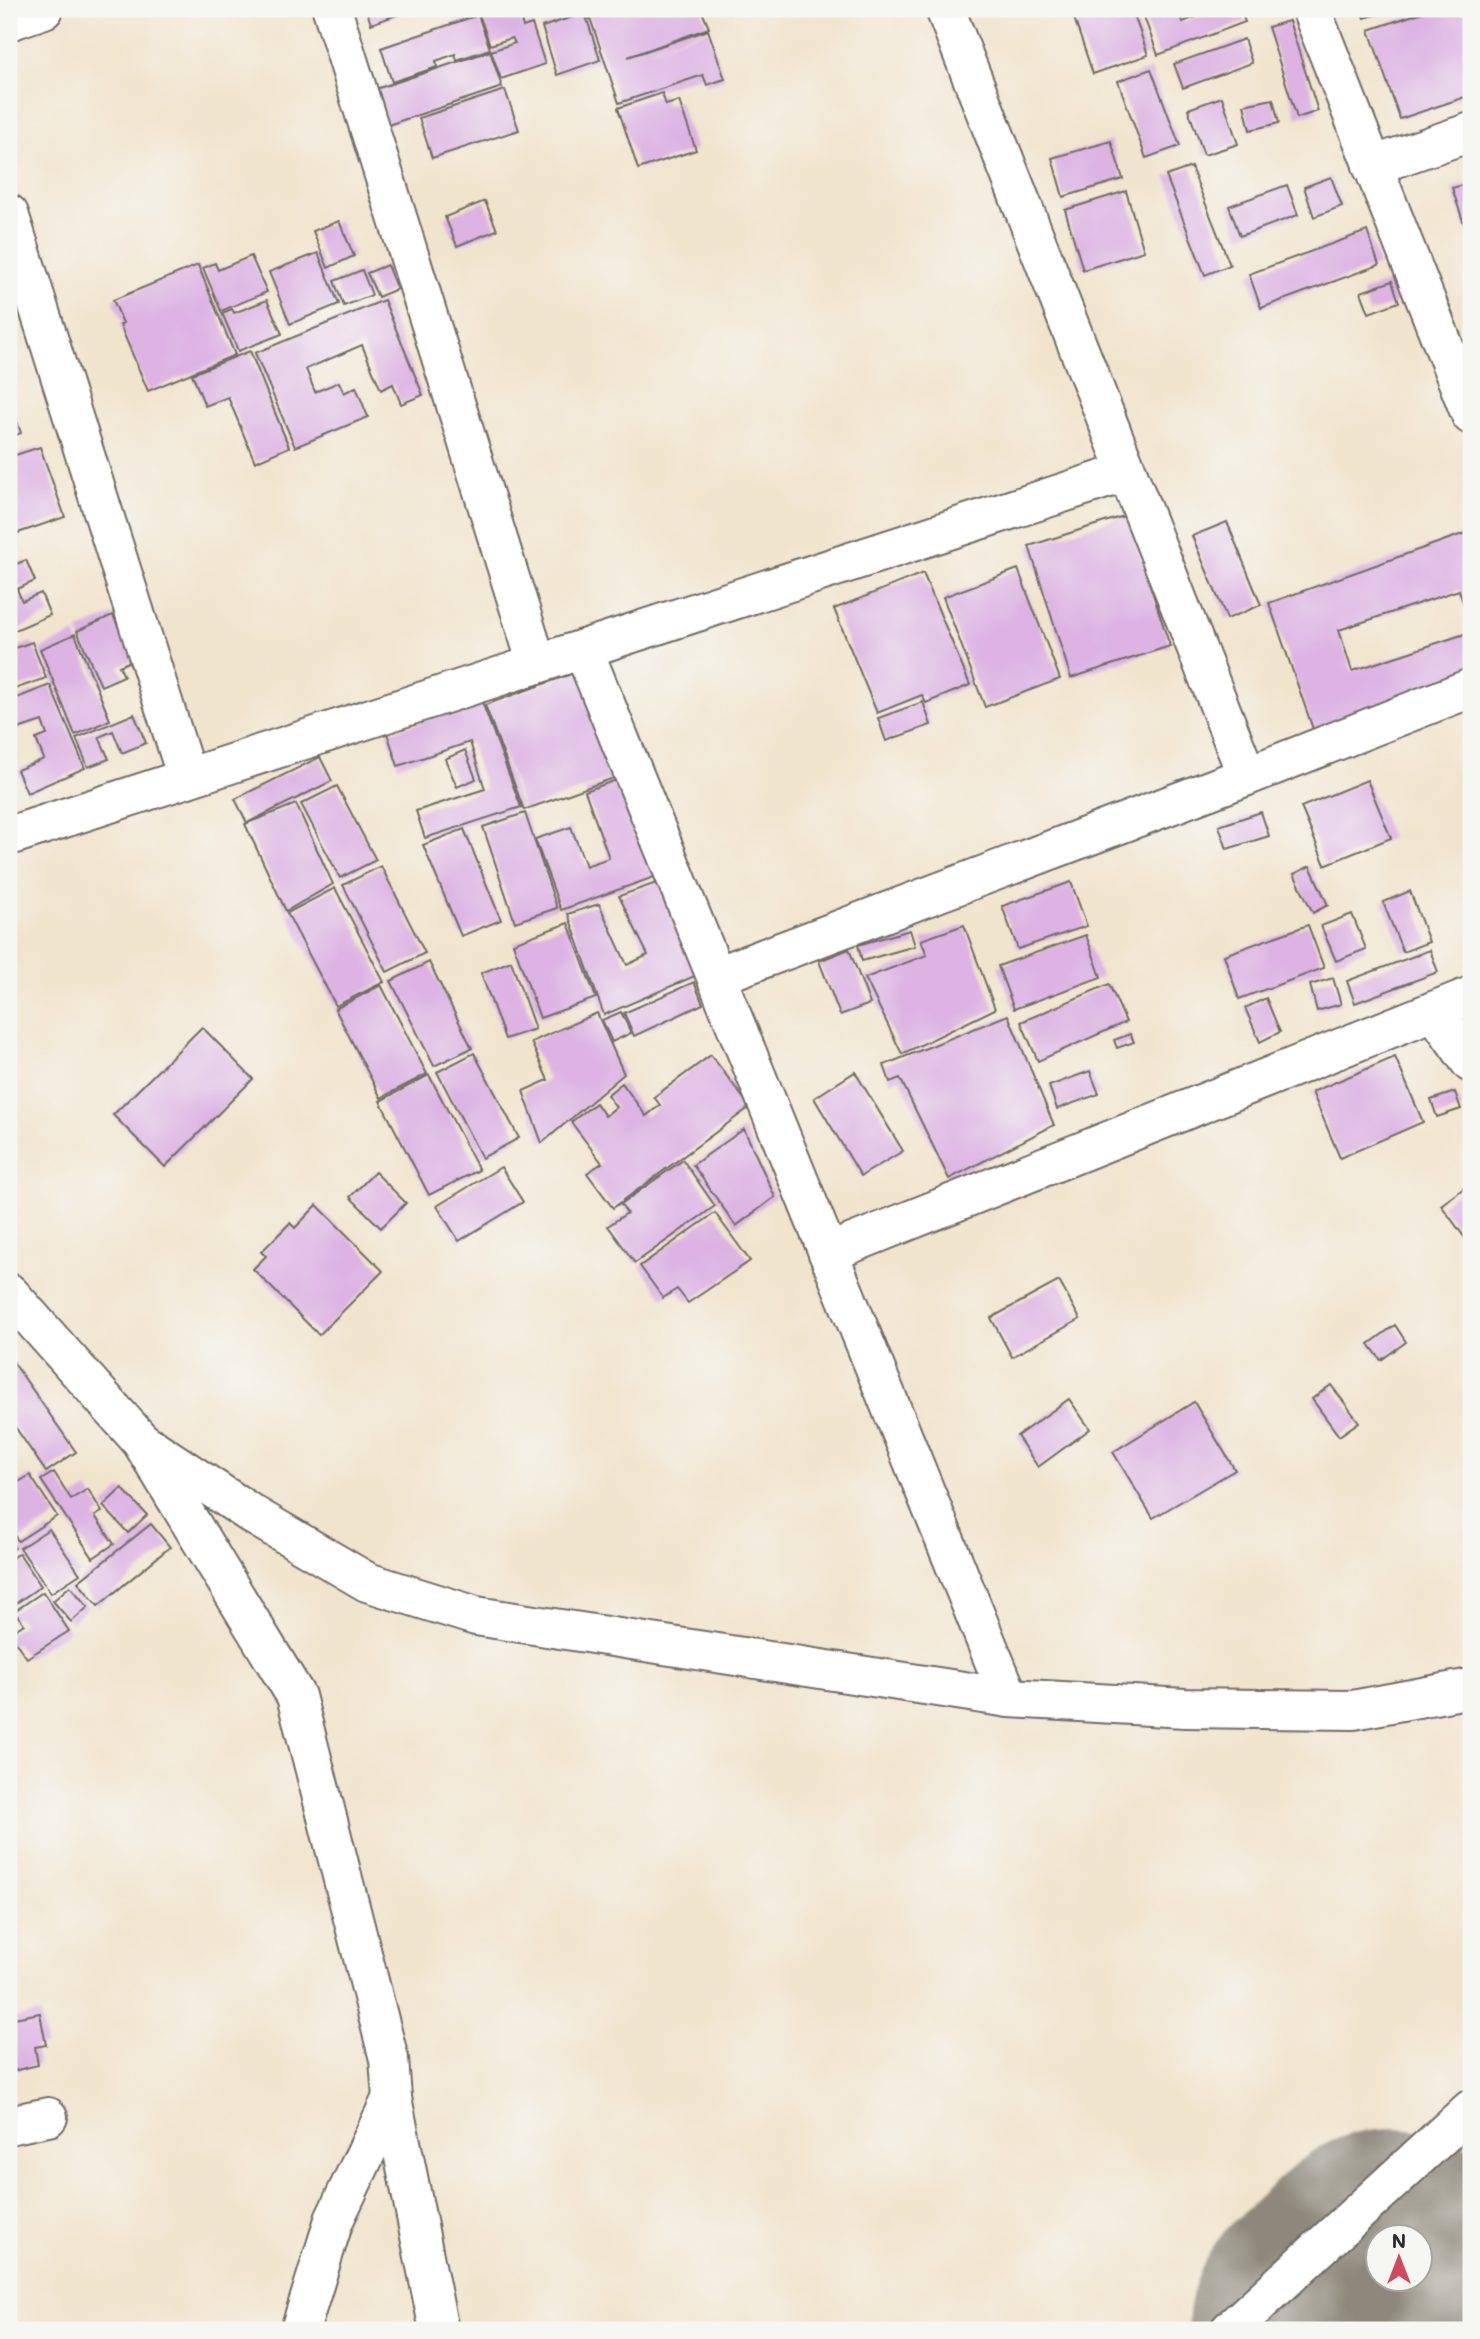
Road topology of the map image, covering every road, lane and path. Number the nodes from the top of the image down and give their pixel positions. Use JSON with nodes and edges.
{"nodes":[{"id":1,"x":44,"y":9,"type":"edge"},
{"id":2,"x":332,"y":9,"type":"edge"},
{"id":3,"x":944,"y":9,"type":"edge"},
{"id":4,"x":1311,"y":9,"type":"edge"},
{"id":5,"x":9,"y":21,"type":"edge"},
{"id":6,"x":1471,"y":132,"type":"edge"},
{"id":7,"x":1373,"y":166,"type":"junction"},
{"id":8,"x":9,"y":214,"type":"edge"},
{"id":9,"x":1471,"y":415,"type":"edge"},
{"id":10,"x":1127,"y":472,"type":"junction"},
{"id":11,"x":583,"y":649,"type":"junction"},
{"id":12,"x":537,"y":664,"type":"junction"},
{"id":13,"x":1471,"y":688,"type":"edge"},
{"id":14,"x":1247,"y":776,"type":"junction"},
{"id":15,"x":187,"y":778,"type":"junction"},
{"id":16,"x":9,"y":836,"type":"edge"},
{"id":17,"x":717,"y":976,"type":"junction"},
{"id":18,"x":1471,"y":996,"type":"edge"},
{"id":19,"x":1434,"y":1011,"type":"junction"},
{"id":20,"x":1471,"y":1063,"type":"edge"},
{"id":21,"x":828,"y":1253,"type":"junction"},
{"id":22,"x":9,"y":1293,"type":"edge"},
{"id":23,"x":141,"y":1441,"type":"junction"},
{"id":24,"x":1471,"y":1688,"type":"edge"},
{"id":25,"x":1009,"y":1698,"type":"junction"},
{"id":26,"x":393,"y":2098,"type":"junction"},
{"id":27,"x":1471,"y":2109,"type":"edge"},
{"id":28,"x":48,"y":2117,"type":"dead end"},
{"id":29,"x":9,"y":2125,"type":"edge"},
{"id":30,"x":300,"y":2330,"type":"edge"},
{"id":31,"x":439,"y":2330,"type":"edge"},
{"id":32,"x":1230,"y":2330,"type":"edge"}],
"edges":[{"from":1,"to":5,"type":"street"},
{"from":2,"to":12,"type":"street"},
{"from":3,"to":10,"type":"street"},
{"from":4,"to":7,"type":"street"},
{"from":6,"to":7,"type":"street"},
{"from":7,"to":9,"type":"street"},
{"from":8,"to":15,"type":"street"},
{"from":10,"to":11,"type":"street"},
{"from":10,"to":14,"type":"street"},
{"from":11,"to":12,"type":"street"},
{"from":11,"to":17,"type":"street"},
{"from":12,"to":15,"type":"street"},
{"from":13,"to":14,"type":"street"},
{"from":14,"to":17,"type":"street"},
{"from":15,"to":16,"type":"street"},
{"from":17,"to":21,"type":"street"},
{"from":18,"to":19,"type":"street"},
{"from":19,"to":20,"type":"street"},
{"from":19,"to":21,"type":"street"},
{"from":21,"to":25,"type":"street"},
{"from":22,"to":23,"type":"street"},
{"from":23,"to":25,"type":"street"},
{"from":23,"to":26,"type":"street"},
{"from":24,"to":25,"type":"street"},
{"from":26,"to":30,"type":"street"},
{"from":26,"to":31,"type":"street"},
{"from":27,"to":32,"type":"street"},
{"from":28,"to":29,"type":"street"}]}
